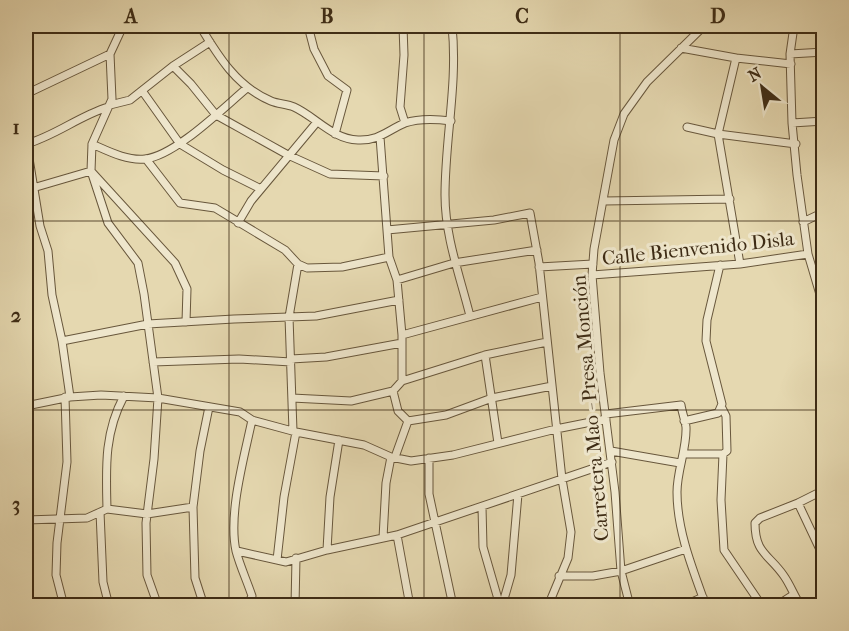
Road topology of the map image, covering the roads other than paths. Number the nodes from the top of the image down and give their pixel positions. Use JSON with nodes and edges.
{"nodes":[{"id":1,"x":123,"y":26,"type":"edge"},
{"id":2,"x":200,"y":26,"type":"edge"},
{"id":3,"x":308,"y":26,"type":"edge"},
{"id":4,"x":403,"y":26,"type":"edge"},
{"id":5,"x":452,"y":26,"type":"edge"},
{"id":6,"x":704,"y":26,"type":"edge"},
{"id":7,"x":794,"y":26,"type":"edge"},
{"id":8,"x":210,"y":42,"type":"junction"},
{"id":9,"x":681,"y":48,"type":"junction"},
{"id":10,"x":824,"y":52,"type":"edge"},
{"id":11,"x":110,"y":54,"type":"junction"},
{"id":12,"x":790,"y":54,"type":"junction"},
{"id":13,"x":736,"y":58,"type":"junction"},
{"id":14,"x":791,"y":64,"type":"junction"},
{"id":15,"x":173,"y":66,"type":"junction"},
{"id":16,"x":247,"y":88,"type":"junction"},
{"id":17,"x":143,"y":92,"type":"junction"},
{"id":18,"x":26,"y":94,"type":"edge"},
{"id":19,"x":109,"y":106,"type":"junction"},
{"id":20,"x":216,"y":115,"type":"junction"},
{"id":21,"x":451,"y":121,"type":"junction"},
{"id":22,"x":824,"y":121,"type":"edge"},
{"id":23,"x":317,"y":122,"type":"junction"},
{"id":24,"x":405,"y":123,"type":"junction"},
{"id":25,"x":792,"y":123,"type":"junction"},
{"id":26,"x":687,"y":127,"type":"dead end"},
{"id":27,"x":335,"y":134,"type":"junction"},
{"id":28,"x":718,"y":134,"type":"junction"},
{"id":29,"x":380,"y":137,"type":"junction"},
{"id":30,"x":26,"y":143,"type":"edge"},
{"id":31,"x":92,"y":144,"type":"junction"},
{"id":32,"x":180,"y":144,"type":"junction"},
{"id":33,"x":796,"y":144,"type":"junction"},
{"id":34,"x":288,"y":155,"type":"junction"},
{"id":35,"x":146,"y":159,"type":"junction"},
{"id":36,"x":91,"y":171,"type":"junction"},
{"id":37,"x":384,"y":176,"type":"junction"},
{"id":38,"x":34,"y":187,"type":"junction"},
{"id":39,"x":261,"y":189,"type":"junction"},
{"id":40,"x":26,"y":190,"type":"edge"},
{"id":41,"x":730,"y":199,"type":"junction"},
{"id":42,"x":604,"y":201,"type":"junction"},
{"id":43,"x":824,"y":212,"type":"edge"},
{"id":44,"x":802,"y":222,"type":"junction"},
{"id":45,"x":238,"y":223,"type":"junction"},
{"id":46,"x":447,"y":224,"type":"junction"},
{"id":47,"x":387,"y":230,"type":"junction"},
{"id":48,"x":537,"y":250,"type":"junction"},
{"id":49,"x":808,"y":254,"type":"junction"},
{"id":50,"x":389,"y":257,"type":"junction"},
{"id":51,"x":454,"y":263,"type":"junction"},
{"id":52,"x":298,"y":264,"type":"junction"},
{"id":53,"x":593,"y":264,"type":"junction"},
{"id":54,"x":740,"y":264,"type":"junction"},
{"id":55,"x":720,"y":265,"type":"junction"},
{"id":56,"x":539,"y":267,"type":"junction"},
{"id":57,"x":592,"y":275,"type":"junction"},
{"id":58,"x":397,"y":280,"type":"junction"},
{"id":59,"x":542,"y":297,"type":"junction"},
{"id":60,"x":399,"y":300,"type":"junction"},
{"id":61,"x":824,"y":308,"type":"edge"},
{"id":62,"x":470,"y":316,"type":"junction"},
{"id":63,"x":289,"y":317,"type":"junction"},
{"id":64,"x":186,"y":322,"type":"junction"},
{"id":65,"x":148,"y":324,"type":"junction"},
{"id":66,"x":402,"y":339,"type":"junction"},
{"id":67,"x":62,"y":341,"type":"junction"},
{"id":68,"x":547,"y":342,"type":"junction"},
{"id":69,"x":485,"y":355,"type":"junction"},
{"id":70,"x":291,"y":361,"type":"junction"},
{"id":71,"x":153,"y":362,"type":"junction"},
{"id":72,"x":402,"y":381,"type":"junction"},
{"id":73,"x":552,"y":386,"type":"junction"},
{"id":74,"x":393,"y":391,"type":"junction"},
{"id":75,"x":124,"y":396,"type":"junction"},
{"id":76,"x":67,"y":397,"type":"junction"},
{"id":77,"x":158,"y":398,"type":"junction"},
{"id":78,"x":292,"y":398,"type":"junction"},
{"id":79,"x":492,"y":398,"type":"junction"},
{"id":80,"x":26,"y":406,"type":"edge"},
{"id":81,"x":209,"y":407,"type":"junction"},
{"id":82,"x":722,"y":408,"type":"junction"},
{"id":83,"x":606,"y":417,"type":"junction"},
{"id":84,"x":252,"y":420,"type":"junction"},
{"id":85,"x":408,"y":421,"type":"junction"},
{"id":86,"x":684,"y":421,"type":"junction"},
{"id":87,"x":556,"y":429,"type":"junction"},
{"id":88,"x":295,"y":431,"type":"junction"},
{"id":89,"x":339,"y":440,"type":"junction"},
{"id":90,"x":498,"y":443,"type":"junction"},
{"id":91,"x":610,"y":451,"type":"junction"},
{"id":92,"x":683,"y":454,"type":"junction"},
{"id":93,"x":723,"y":454,"type":"junction"},
{"id":94,"x":393,"y":457,"type":"junction"},
{"id":95,"x":429,"y":458,"type":"junction"},
{"id":96,"x":612,"y":462,"type":"junction"},
{"id":97,"x":680,"y":463,"type":"junction"},
{"id":98,"x":562,"y":479,"type":"junction"},
{"id":99,"x":824,"y":490,"type":"edge"},
{"id":100,"x":518,"y":494,"type":"junction"},
{"id":101,"x":798,"y":503,"type":"junction"},
{"id":102,"x":193,"y":507,"type":"junction"},
{"id":103,"x":482,"y":507,"type":"junction"},
{"id":104,"x":104,"y":511,"type":"junction"},
{"id":105,"x":147,"y":514,"type":"junction"},
{"id":106,"x":59,"y":519,"type":"junction"},
{"id":107,"x":26,"y":520,"type":"edge"},
{"id":108,"x":435,"y":523,"type":"junction"},
{"id":109,"x":397,"y":536,"type":"junction"},
{"id":110,"x":383,"y":538,"type":"junction"},
{"id":111,"x":686,"y":549,"type":"junction"},
{"id":112,"x":327,"y":550,"type":"junction"},
{"id":113,"x":237,"y":551,"type":"junction"},
{"id":114,"x":296,"y":558,"type":"junction"},
{"id":115,"x":824,"y":558,"type":"edge"},
{"id":116,"x":277,"y":560,"type":"junction"},
{"id":117,"x":621,"y":571,"type":"junction"},
{"id":118,"x":559,"y":576,"type":"junction"},
{"id":119,"x":793,"y":595,"type":"junction"},
{"id":120,"x":703,"y":597,"type":"junction"},
{"id":121,"x":64,"y":606,"type":"edge"},
{"id":122,"x":109,"y":606,"type":"edge"},
{"id":123,"x":158,"y":606,"type":"edge"},
{"id":124,"x":204,"y":606,"type":"edge"},
{"id":125,"x":247,"y":606,"type":"edge"},
{"id":126,"x":295,"y":606,"type":"edge"},
{"id":127,"x":410,"y":606,"type":"edge"},
{"id":128,"x":453,"y":606,"type":"edge"},
{"id":129,"x":501,"y":606,"type":"edge"},
{"id":130,"x":548,"y":606,"type":"edge"},
{"id":131,"x":630,"y":606,"type":"edge"},
{"id":132,"x":683,"y":606,"type":"edge"},
{"id":133,"x":706,"y":606,"type":"edge"},
{"id":134,"x":762,"y":606,"type":"edge"},
{"id":135,"x":776,"y":606,"type":"edge"},
{"id":136,"x":801,"y":606,"type":"edge"}],
"edges":[{"from":1,"to":11,"type":"street"},
{"from":2,"to":8,"type":"street"},
{"from":3,"to":27,"type":"street"},
{"from":4,"to":24,"type":"street"},
{"from":5,"to":21,"type":"street"},
{"from":6,"to":9,"type":"street","name":"Carretera Mao - Presa Monción"},
{"from":7,"to":12,"type":"street"},
{"from":8,"to":15,"type":"street"},
{"from":8,"to":16,"type":"street"},
{"from":9,"to":13,"type":"street"},
{"from":9,"to":42,"type":"street","name":"Carretera Mao - Presa Monción"},
{"from":10,"to":12,"type":"street"},
{"from":11,"to":18,"type":"street"},
{"from":11,"to":19,"type":"street"},
{"from":12,"to":14,"type":"street"},
{"from":13,"to":14,"type":"street"},
{"from":13,"to":28,"type":"street"},
{"from":14,"to":25,"type":"street"},
{"from":15,"to":17,"type":"street"},
{"from":15,"to":20,"type":"street"},
{"from":16,"to":20,"type":"street"},
{"from":16,"to":23,"type":"street"},
{"from":17,"to":19,"type":"street"},
{"from":17,"to":32,"type":"street"},
{"from":19,"to":30,"type":"street"},
{"from":19,"to":31,"type":"street"},
{"from":20,"to":32,"type":"street"},
{"from":20,"to":34,"type":"street"},
{"from":21,"to":24,"type":"street"},
{"from":21,"to":46,"type":"street"},
{"from":22,"to":25,"type":"street"},
{"from":23,"to":27,"type":"street"},
{"from":23,"to":34,"type":"street"},
{"from":24,"to":29,"type":"street"},
{"from":25,"to":33,"type":"street"},
{"from":26,"to":28,"type":"street"},
{"from":27,"to":29,"type":"street"},
{"from":28,"to":33,"type":"street"},
{"from":28,"to":41,"type":"street"},
{"from":29,"to":37,"type":"street"},
{"from":30,"to":38,"type":"street"},
{"from":31,"to":35,"type":"street"},
{"from":31,"to":36,"type":"street"},
{"from":32,"to":35,"type":"street"},
{"from":32,"to":39,"type":"street"},
{"from":33,"to":44,"type":"street"},
{"from":34,"to":37,"type":"street"},
{"from":34,"to":39,"type":"street"},
{"from":35,"to":45,"type":"street"},
{"from":36,"to":38,"type":"street"},
{"from":36,"to":64,"type":"street"},
{"from":36,"to":65,"type":"street"},
{"from":37,"to":47,"type":"street"},
{"from":38,"to":40,"type":"street"},
{"from":38,"to":67,"type":"street"},
{"from":39,"to":45,"type":"street"},
{"from":41,"to":42,"type":"street"},
{"from":41,"to":54,"type":"street"},
{"from":42,"to":53,"type":"street","name":"Carretera Mao - Presa Monción"},
{"from":43,"to":44,"type":"street"},
{"from":44,"to":49,"type":"street"},
{"from":45,"to":52,"type":"street"},
{"from":46,"to":47,"type":"street"},
{"from":46,"to":48,"type":"street"},
{"from":46,"to":51,"type":"street"},
{"from":47,"to":50,"type":"street"},
{"from":48,"to":51,"type":"street"},
{"from":48,"to":56,"type":"street"},
{"from":49,"to":54,"type":"street","name":"Calle Bienvenido Disla"},
{"from":49,"to":61,"type":"street"},
{"from":50,"to":52,"type":"street"},
{"from":50,"to":58,"type":"street"},
{"from":51,"to":58,"type":"street"},
{"from":51,"to":62,"type":"street"},
{"from":52,"to":63,"type":"street"},
{"from":53,"to":56,"type":"street"},
{"from":53,"to":57,"type":"street","name":"Carretera Mao - Presa Monción"},
{"from":54,"to":55,"type":"street","name":"Calle Bienvenido Disla"},
{"from":55,"to":57,"type":"street","name":"Calle Bienvenido Disla"},
{"from":55,"to":82,"type":"street"},
{"from":56,"to":59,"type":"street"},
{"from":57,"to":83,"type":"street","name":"Carretera Mao - Presa Monción"},
{"from":58,"to":60,"type":"street"},
{"from":59,"to":62,"type":"street"},
{"from":59,"to":68,"type":"street"},
{"from":60,"to":63,"type":"street"},
{"from":60,"to":66,"type":"street"},
{"from":62,"to":66,"type":"street"},
{"from":63,"to":64,"type":"street"},
{"from":63,"to":70,"type":"street"},
{"from":64,"to":65,"type":"street"},
{"from":65,"to":67,"type":"street"},
{"from":65,"to":71,"type":"street"},
{"from":66,"to":70,"type":"street"},
{"from":66,"to":72,"type":"street"},
{"from":67,"to":76,"type":"street"},
{"from":68,"to":69,"type":"street"},
{"from":68,"to":73,"type":"street"},
{"from":69,"to":72,"type":"street"},
{"from":69,"to":79,"type":"street"},
{"from":70,"to":71,"type":"street"},
{"from":70,"to":78,"type":"street"},
{"from":71,"to":77,"type":"street"},
{"from":72,"to":74,"type":"street"},
{"from":73,"to":79,"type":"street"},
{"from":73,"to":87,"type":"street"},
{"from":74,"to":78,"type":"street"},
{"from":74,"to":85,"type":"street"},
{"from":75,"to":76,"type":"street"},
{"from":75,"to":77,"type":"street"},
{"from":75,"to":104,"type":"street"},
{"from":76,"to":80,"type":"street"},
{"from":76,"to":106,"type":"street"},
{"from":77,"to":81,"type":"street"},
{"from":77,"to":105,"type":"street"},
{"from":78,"to":88,"type":"street"},
{"from":79,"to":85,"type":"street"},
{"from":79,"to":90,"type":"street"},
{"from":81,"to":84,"type":"street"},
{"from":81,"to":102,"type":"street"},
{"from":82,"to":86,"type":"street"},
{"from":82,"to":93,"type":"street"},
{"from":83,"to":86,"type":"street"},
{"from":83,"to":87,"type":"street"},
{"from":83,"to":91,"type":"street","name":"Carretera Mao - Presa Monción"},
{"from":84,"to":88,"type":"street"},
{"from":84,"to":113,"type":"street"},
{"from":85,"to":94,"type":"street"},
{"from":86,"to":92,"type":"street"},
{"from":87,"to":90,"type":"street"},
{"from":87,"to":98,"type":"street"},
{"from":88,"to":89,"type":"street"},
{"from":88,"to":116,"type":"street"},
{"from":89,"to":94,"type":"street"},
{"from":89,"to":112,"type":"street"},
{"from":90,"to":95,"type":"street"},
{"from":91,"to":96,"type":"street","name":"Carretera Mao - Presa Monción"},
{"from":91,"to":97,"type":"street"},
{"from":92,"to":93,"type":"street"},
{"from":92,"to":97,"type":"street"},
{"from":93,"to":134,"type":"street"},
{"from":94,"to":95,"type":"street"},
{"from":94,"to":110,"type":"street"},
{"from":95,"to":108,"type":"street"},
{"from":96,"to":98,"type":"street"},
{"from":96,"to":117,"type":"street","name":"Carretera Mao - Presa Monción"},
{"from":97,"to":111,"type":"street"},
{"from":98,"to":100,"type":"street"},
{"from":98,"to":118,"type":"street"},
{"from":99,"to":101,"type":"street"},
{"from":100,"to":103,"type":"street"},
{"from":100,"to":129,"type":"street"},
{"from":101,"to":115,"type":"street"},
{"from":101,"to":119,"type":"street"},
{"from":102,"to":105,"type":"street"},
{"from":102,"to":124,"type":"street"},
{"from":103,"to":108,"type":"street"},
{"from":103,"to":129,"type":"street"},
{"from":104,"to":105,"type":"street"},
{"from":104,"to":106,"type":"street"},
{"from":104,"to":122,"type":"street"},
{"from":105,"to":123,"type":"street"},
{"from":106,"to":107,"type":"street"},
{"from":106,"to":121,"type":"street"},
{"from":108,"to":109,"type":"street"},
{"from":108,"to":128,"type":"street"},
{"from":109,"to":110,"type":"street"},
{"from":109,"to":127,"type":"street"},
{"from":110,"to":112,"type":"street"},
{"from":111,"to":117,"type":"street"},
{"from":111,"to":120,"type":"street"},
{"from":112,"to":114,"type":"street"},
{"from":113,"to":116,"type":"street"},
{"from":113,"to":125,"type":"street"},
{"from":114,"to":116,"type":"street"},
{"from":114,"to":126,"type":"street"},
{"from":117,"to":118,"type":"street"},
{"from":117,"to":131,"type":"street","name":"Carretera Mao - Presa Monción"},
{"from":118,"to":130,"type":"street"},
{"from":119,"to":135,"type":"street"},
{"from":119,"to":136,"type":"street"},
{"from":120,"to":132,"type":"street"},
{"from":120,"to":133,"type":"street"}]}
